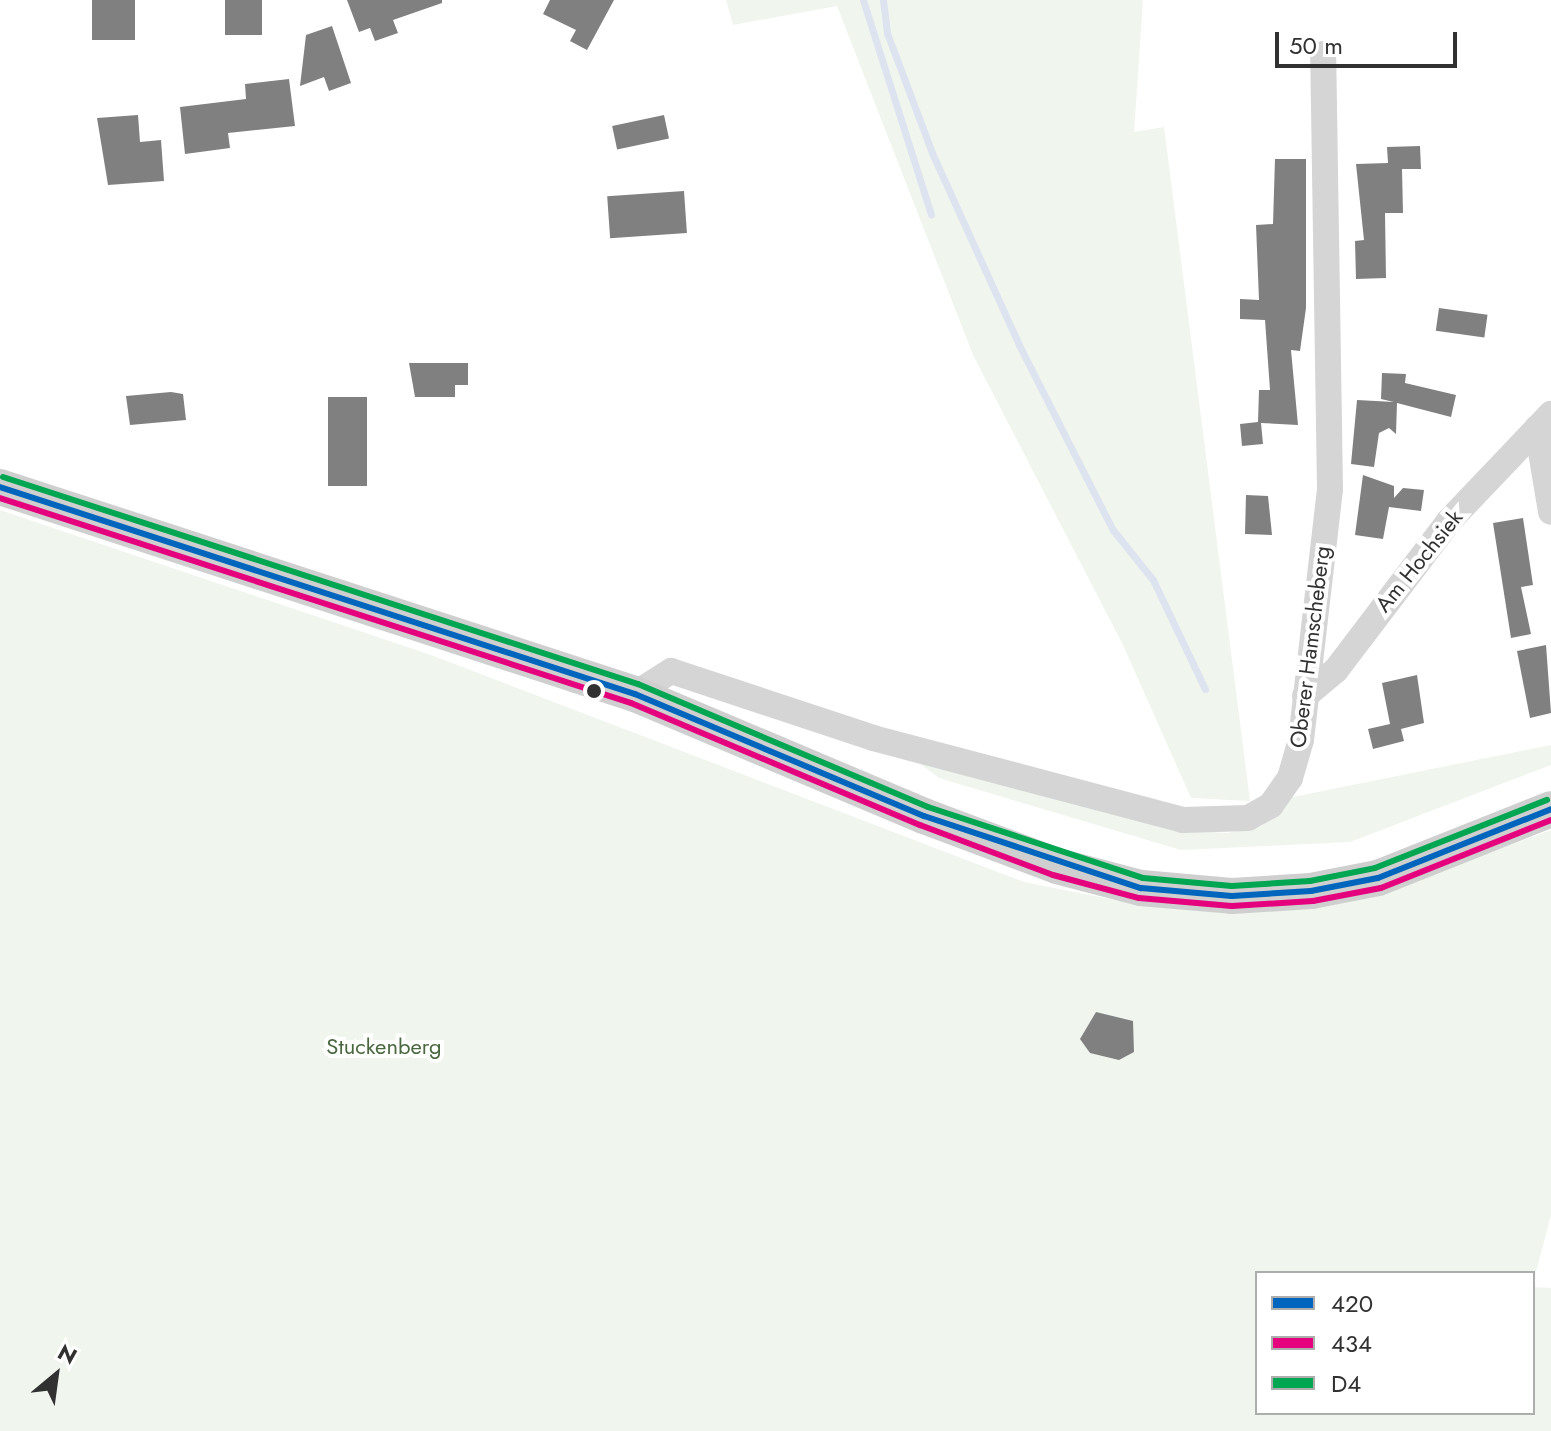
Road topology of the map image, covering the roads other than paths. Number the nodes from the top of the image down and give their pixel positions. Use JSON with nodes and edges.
{"nodes":[{"id":1,"x":1323,"y":54,"type":"dead end"},
{"id":2,"x":1544,"y":421,"type":"edge"},
{"id":3,"x":0,"y":487,"type":"edge"},
{"id":4,"x":1551,"y":512,"type":"edge"},
{"id":5,"x":635,"y":694,"type":"junction"},
{"id":6,"x":1305,"y":696,"type":"junction"},
{"id":7,"x":1551,"y":809,"type":"edge"}],
"edges":[{"from":1,"to":6,"type":"street","name":"Oberer Hamscheberg"},
{"from":2,"to":4,"type":"street","name":"Am Hochsiek"},
{"from":2,"to":6,"type":"street","name":"Am Hochsiek"},
{"from":3,"to":5,"type":"main road"},
{"from":5,"to":6,"type":"street","name":"Oberer Hamscheberg"},
{"from":5,"to":7,"type":"main road"}]}
